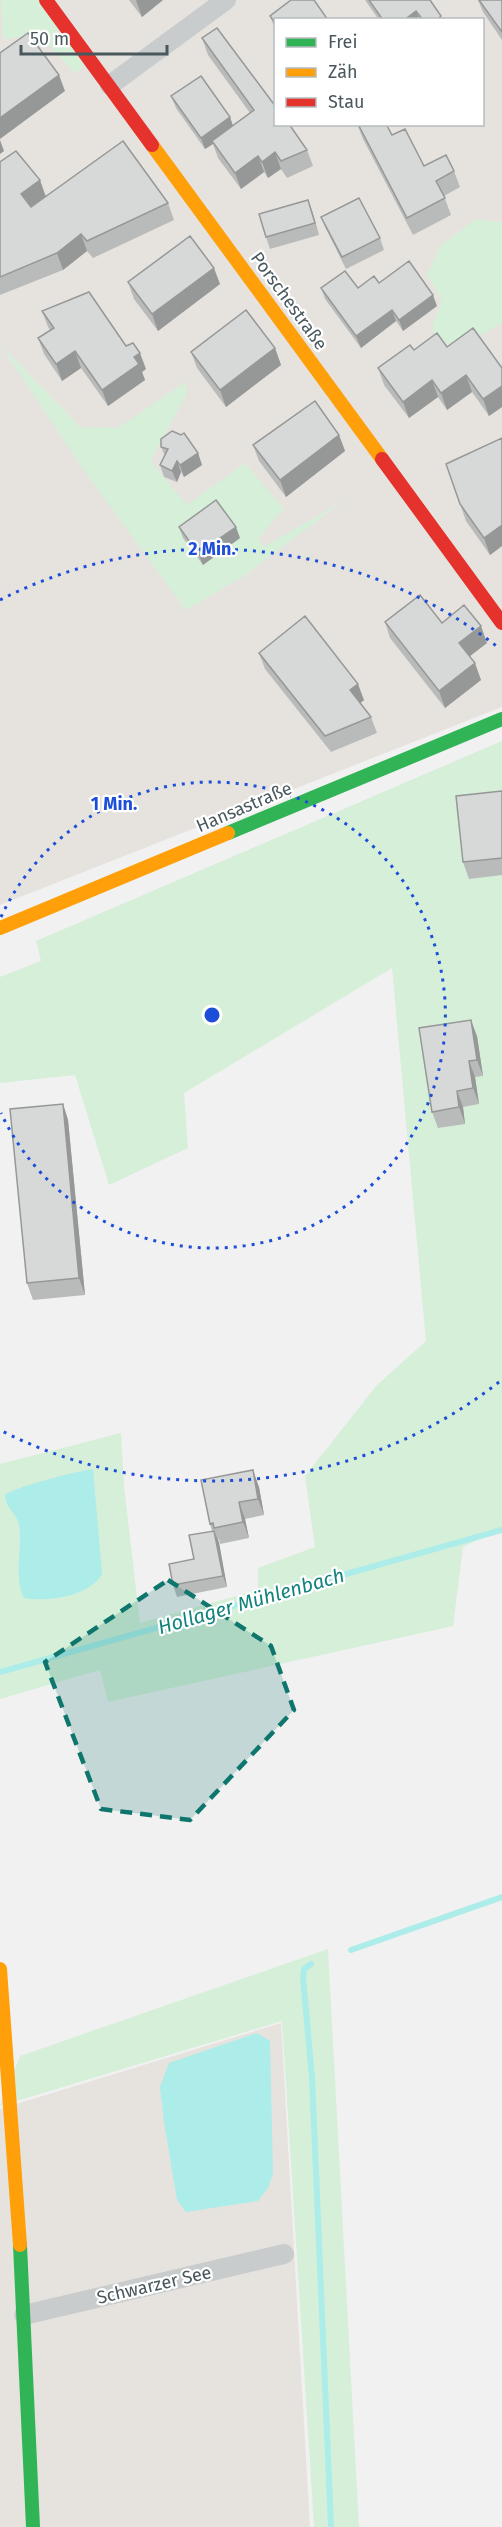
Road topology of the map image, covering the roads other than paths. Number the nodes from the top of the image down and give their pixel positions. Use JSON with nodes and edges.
{"nodes":[{"id":1,"x":46,"y":0,"type":"edge"},
{"id":2,"x":226,"y":0,"type":"edge"},
{"id":3,"x":110,"y":85,"type":"junction"},
{"id":4,"x":502,"y":623,"type":"edge"},
{"id":5,"x":502,"y":719,"type":"edge"},
{"id":6,"x":0,"y":928,"type":"edge"},
{"id":7,"x":0,"y":1969,"type":"edge"},
{"id":8,"x":284,"y":2254,"type":"dead end"},
{"id":9,"x":24,"y":2315,"type":"junction"},
{"id":10,"x":33,"y":2527,"type":"edge"}],
"edges":[{"from":1,"to":3,"type":"street","name":"Porschestraße"},
{"from":2,"to":3,"type":"street"},
{"from":3,"to":4,"type":"street","name":"Porschestraße"},
{"from":5,"to":6,"type":"street","name":"Hansastraße"},
{"from":7,"to":9,"type":"street"},
{"from":8,"to":9,"type":"street","name":"Schwarzer See"},
{"from":9,"to":10,"type":"street"}]}
